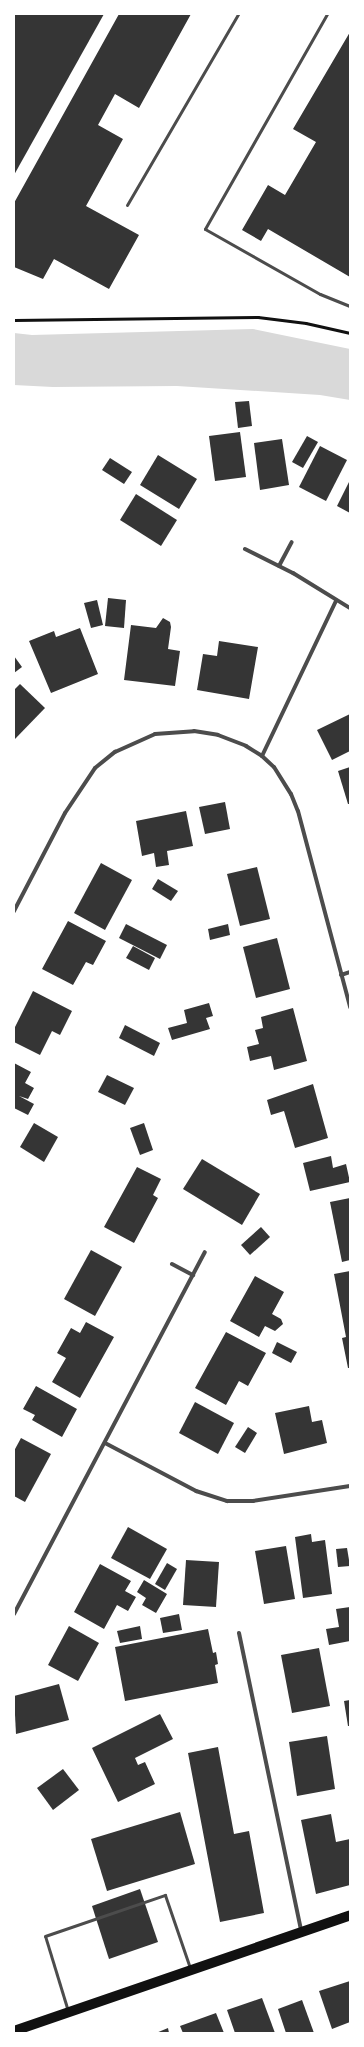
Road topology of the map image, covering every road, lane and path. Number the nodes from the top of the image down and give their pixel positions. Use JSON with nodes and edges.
{"nodes":[{"id":1,"x":238,"y":14,"type":"edge"},
{"id":2,"x":327,"y":14,"type":"edge"},
{"id":3,"x":127,"y":205,"type":"dead end"},
{"id":4,"x":350,"y":306,"type":"edge"},
{"id":5,"x":14,"y":320,"type":"edge"},
{"id":6,"x":350,"y":333,"type":"edge"},
{"id":7,"x":292,"y":542,"type":"dead end"},
{"id":8,"x":244,"y":549,"type":"dead end"},
{"id":9,"x":279,"y":566,"type":"junction"},
{"id":10,"x":336,"y":601,"type":"junction"},
{"id":11,"x":350,"y":608,"type":"edge"},
{"id":12,"x":262,"y":756,"type":"junction"},
{"id":13,"x":14,"y":911,"type":"edge"},
{"id":14,"x":350,"y":972,"type":"edge"},
{"id":15,"x":341,"y":975,"type":"junction"},
{"id":16,"x":350,"y":1007,"type":"edge"},
{"id":17,"x":205,"y":1252,"type":"dead end"},
{"id":18,"x":172,"y":1264,"type":"dead end"},
{"id":19,"x":193,"y":1275,"type":"junction"},
{"id":20,"x":105,"y":1443,"type":"junction"},
{"id":21,"x":350,"y":1486,"type":"edge"},
{"id":22,"x":14,"y":1603,"type":"edge"},
{"id":23,"x":19,"y":1606,"type":"junction"},
{"id":24,"x":14,"y":1614,"type":"edge"},
{"id":25,"x":239,"y":1633,"type":"dead end"},
{"id":26,"x":350,"y":1914,"type":"edge"},
{"id":27,"x":301,"y":1931,"type":"junction"},
{"id":28,"x":191,"y":1970,"type":"junction"},
{"id":29,"x":68,"y":2011,"type":"junction"},
{"id":30,"x":14,"y":2031,"type":"edge"}],
"edges":[{"from":1,"to":3,"type":"lane"},
{"from":2,"to":4,"type":"lane"},
{"from":5,"to":6,"type":"path"},
{"from":7,"to":9,"type":"street"},
{"from":8,"to":9,"type":"street"},
{"from":9,"to":10,"type":"street"},
{"from":10,"to":11,"type":"street"},
{"from":10,"to":12,"type":"street"},
{"from":12,"to":13,"type":"street"},
{"from":12,"to":15,"type":"street"},
{"from":14,"to":15,"type":"street"},
{"from":15,"to":16,"type":"street"},
{"from":17,"to":19,"type":"street"},
{"from":18,"to":19,"type":"street"},
{"from":19,"to":20,"type":"street"},
{"from":20,"to":21,"type":"street"},
{"from":20,"to":23,"type":"street"},
{"from":22,"to":23,"type":"street"},
{"from":23,"to":24,"type":"street"},
{"from":25,"to":27,"type":"street"},
{"from":26,"to":27,"type":"main road"},
{"from":27,"to":28,"type":"main road"},
{"from":28,"to":29,"type":"main road"},
{"from":28,"to":29,"type":"lane"},
{"from":29,"to":30,"type":"main road"}]}
